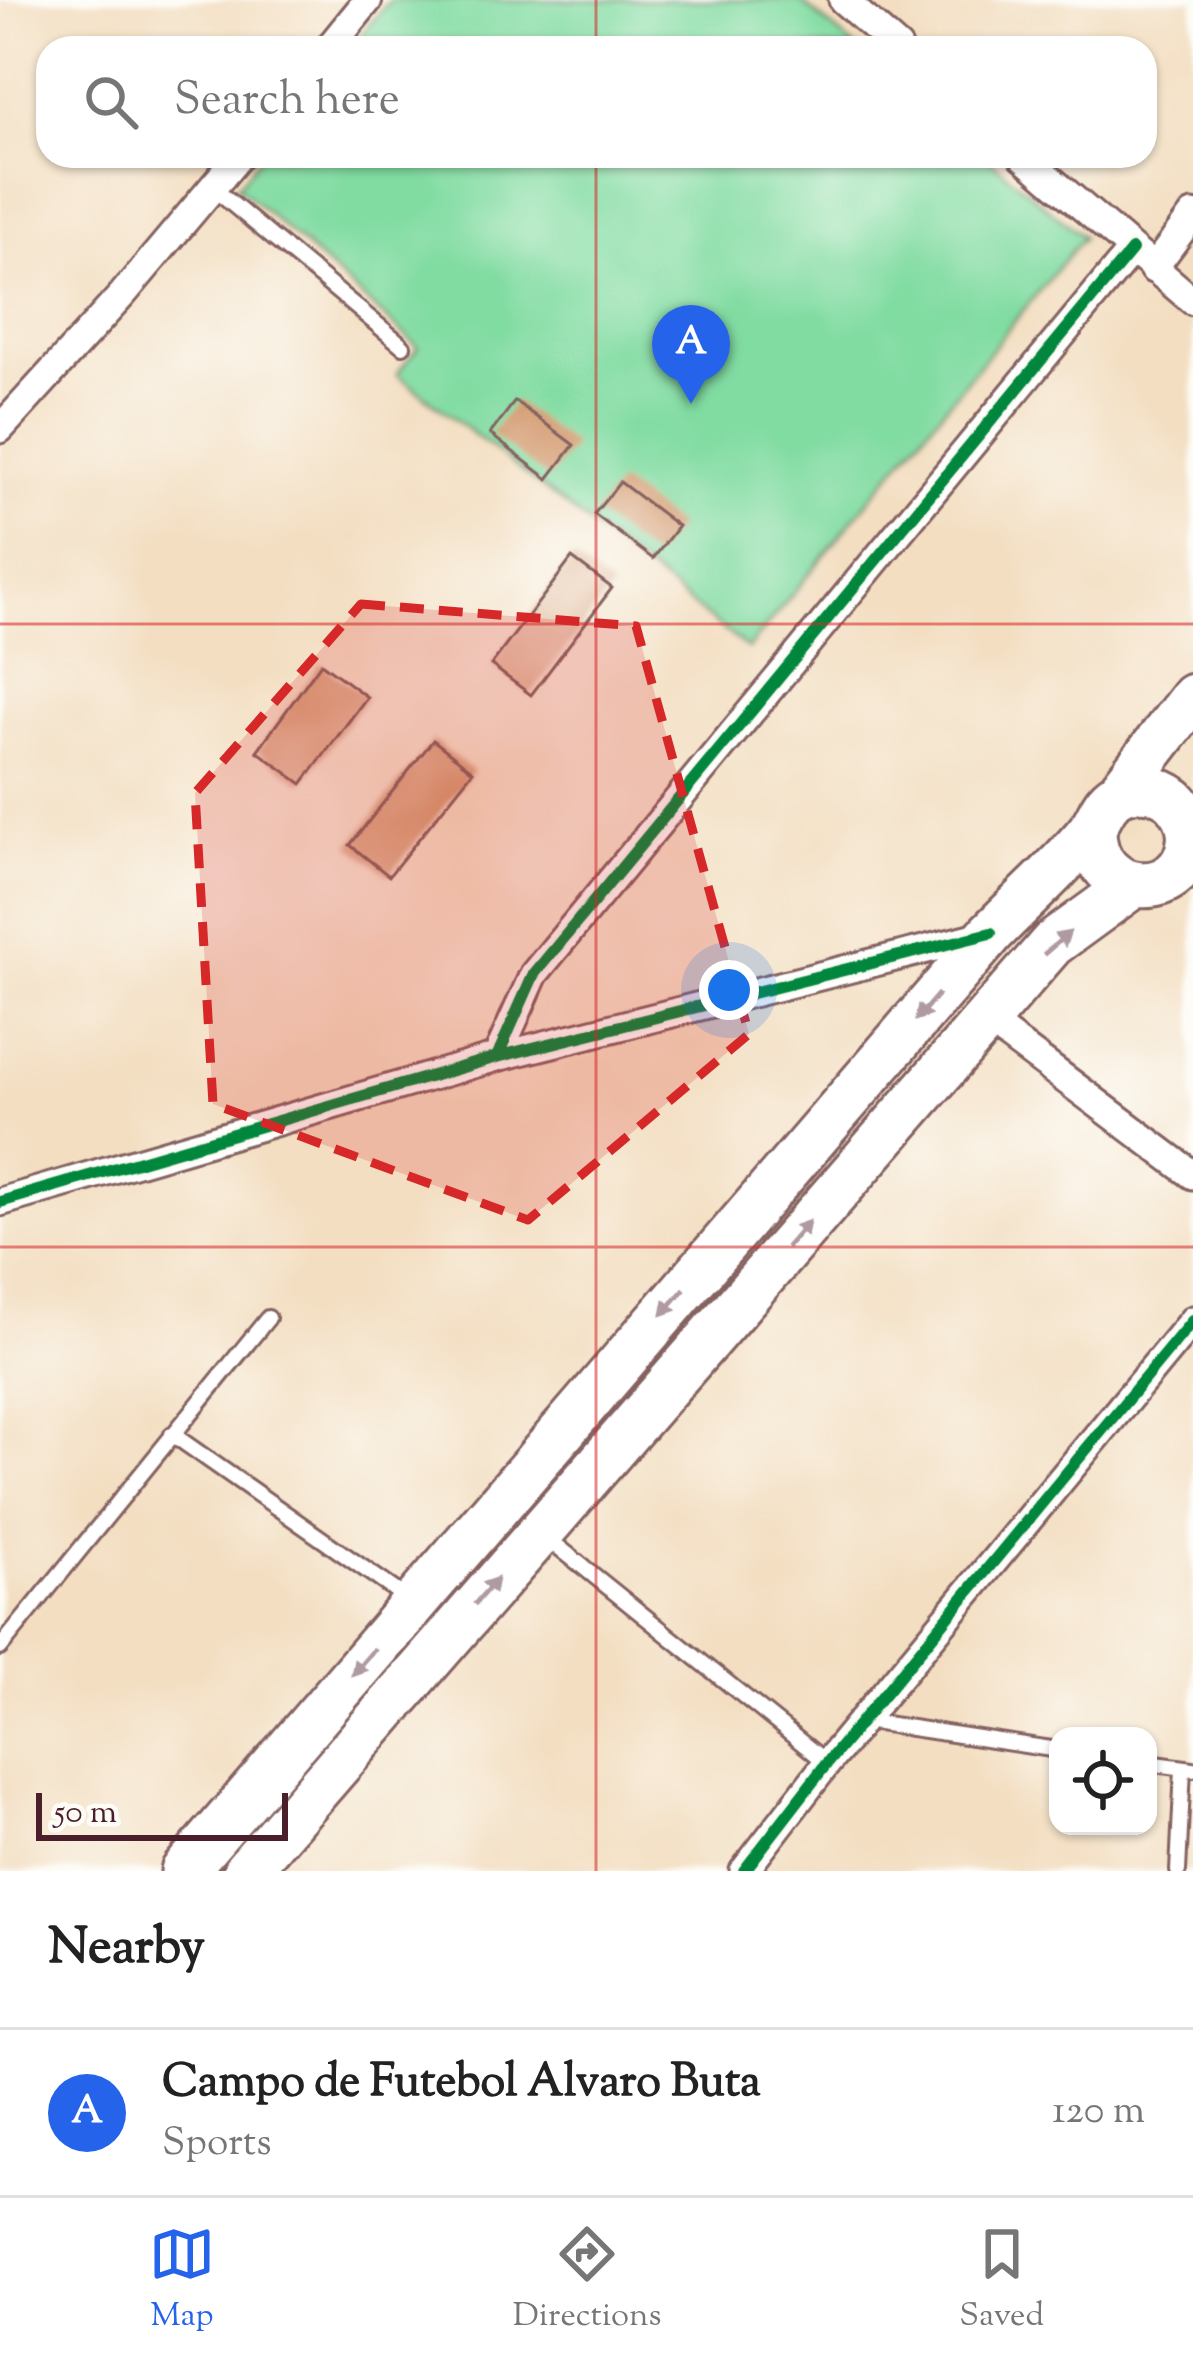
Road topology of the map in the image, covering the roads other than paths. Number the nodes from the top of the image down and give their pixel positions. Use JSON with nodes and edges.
{"nodes":[{"id":1,"x":368,"y":0,"type":"edge"},
{"id":2,"x":843,"y":0,"type":"edge"},
{"id":3,"x":339,"y":36,"type":"edge"},
{"id":4,"x":884,"y":36,"type":"edge"},
{"id":5,"x":229,"y":168,"type":"edge"},
{"id":6,"x":1037,"y":168,"type":"edge"},
{"id":7,"x":213,"y":188,"type":"junction"},
{"id":8,"x":1193,"y":215,"type":"edge"},
{"id":9,"x":1143,"y":260,"type":"junction"},
{"id":10,"x":1193,"y":301,"type":"edge"},
{"id":11,"x":404,"y":346,"type":"dead end"},
{"id":12,"x":0,"y":429,"type":"edge"},
{"id":13,"x":1193,"y":697,"type":"edge"},
{"id":14,"x":1185,"y":792,"type":"edge"},
{"id":15,"x":1106,"y":811,"type":"junction"},
{"id":16,"x":1133,"y":886,"type":"junction"},
{"id":17,"x":991,"y":932,"type":"junction"},
{"id":18,"x":986,"y":1019,"type":"junction"},
{"id":19,"x":497,"y":1058,"type":"junction"},
{"id":20,"x":1193,"y":1175,"type":"edge"},
{"id":21,"x":0,"y":1202,"type":"edge"},
{"id":22,"x":268,"y":1318,"type":"dead end"},
{"id":23,"x":1193,"y":1320,"type":"edge"},
{"id":24,"x":172,"y":1434,"type":"junction"},
{"id":25,"x":538,"y":1531,"type":"junction"},
{"id":26,"x":413,"y":1603,"type":"junction"},
{"id":27,"x":0,"y":1648,"type":"edge"},
{"id":28,"x":865,"y":1721,"type":"junction"},
{"id":29,"x":1049,"y":1749,"type":"edge"},
{"id":30,"x":827,"y":1763,"type":"junction"},
{"id":31,"x":1157,"y":1764,"type":"edge"},
{"id":32,"x":1188,"y":1768,"type":"edge"},
{"id":33,"x":184,"y":1871,"type":"edge"},
{"id":34,"x":245,"y":1871,"type":"edge"},
{"id":35,"x":744,"y":1871,"type":"edge"},
{"id":36,"x":1178,"y":1871,"type":"edge"}],
"edges":[{"from":1,"to":3,"type":"street"},
{"from":2,"to":4,"type":"street"},
{"from":5,"to":7,"type":"street"},
{"from":6,"to":9,"type":"street"},
{"from":7,"to":11,"type":"lane"},
{"from":7,"to":12,"type":"street"},
{"from":8,"to":9,"type":"street"},
{"from":9,"to":10,"type":"street"},
{"from":9,"to":19,"type":"street"},
{"from":13,"to":15,"type":"main road"},
{"from":14,"to":15,"type":"main road"},
{"from":14,"to":16,"type":"main road"},
{"from":15,"to":16,"type":"main road"},
{"from":15,"to":17,"type":"main road"},
{"from":18,"to":16,"type":"main road","one_way":true},
{"from":17,"to":19,"type":"street"},
{"from":17,"to":26,"type":"main road","one_way":true},
{"from":18,"to":20,"type":"street"},
{"from":25,"to":18,"type":"main road","one_way":true},
{"from":19,"to":21,"type":"street"},
{"from":22,"to":24,"type":"lane"},
{"from":23,"to":28,"type":"street"},
{"from":24,"to":26,"type":"lane"},
{"from":24,"to":27,"type":"lane"},
{"from":25,"to":30,"type":"lane"},
{"from":34,"to":25,"type":"main road","one_way":true},
{"from":26,"to":33,"type":"main road","one_way":true},
{"from":28,"to":29,"type":"lane"},
{"from":28,"to":30,"type":"street"},
{"from":30,"to":35,"type":"street"},
{"from":31,"to":32,"type":"lane"},
{"from":32,"to":36,"type":"lane"}]}
